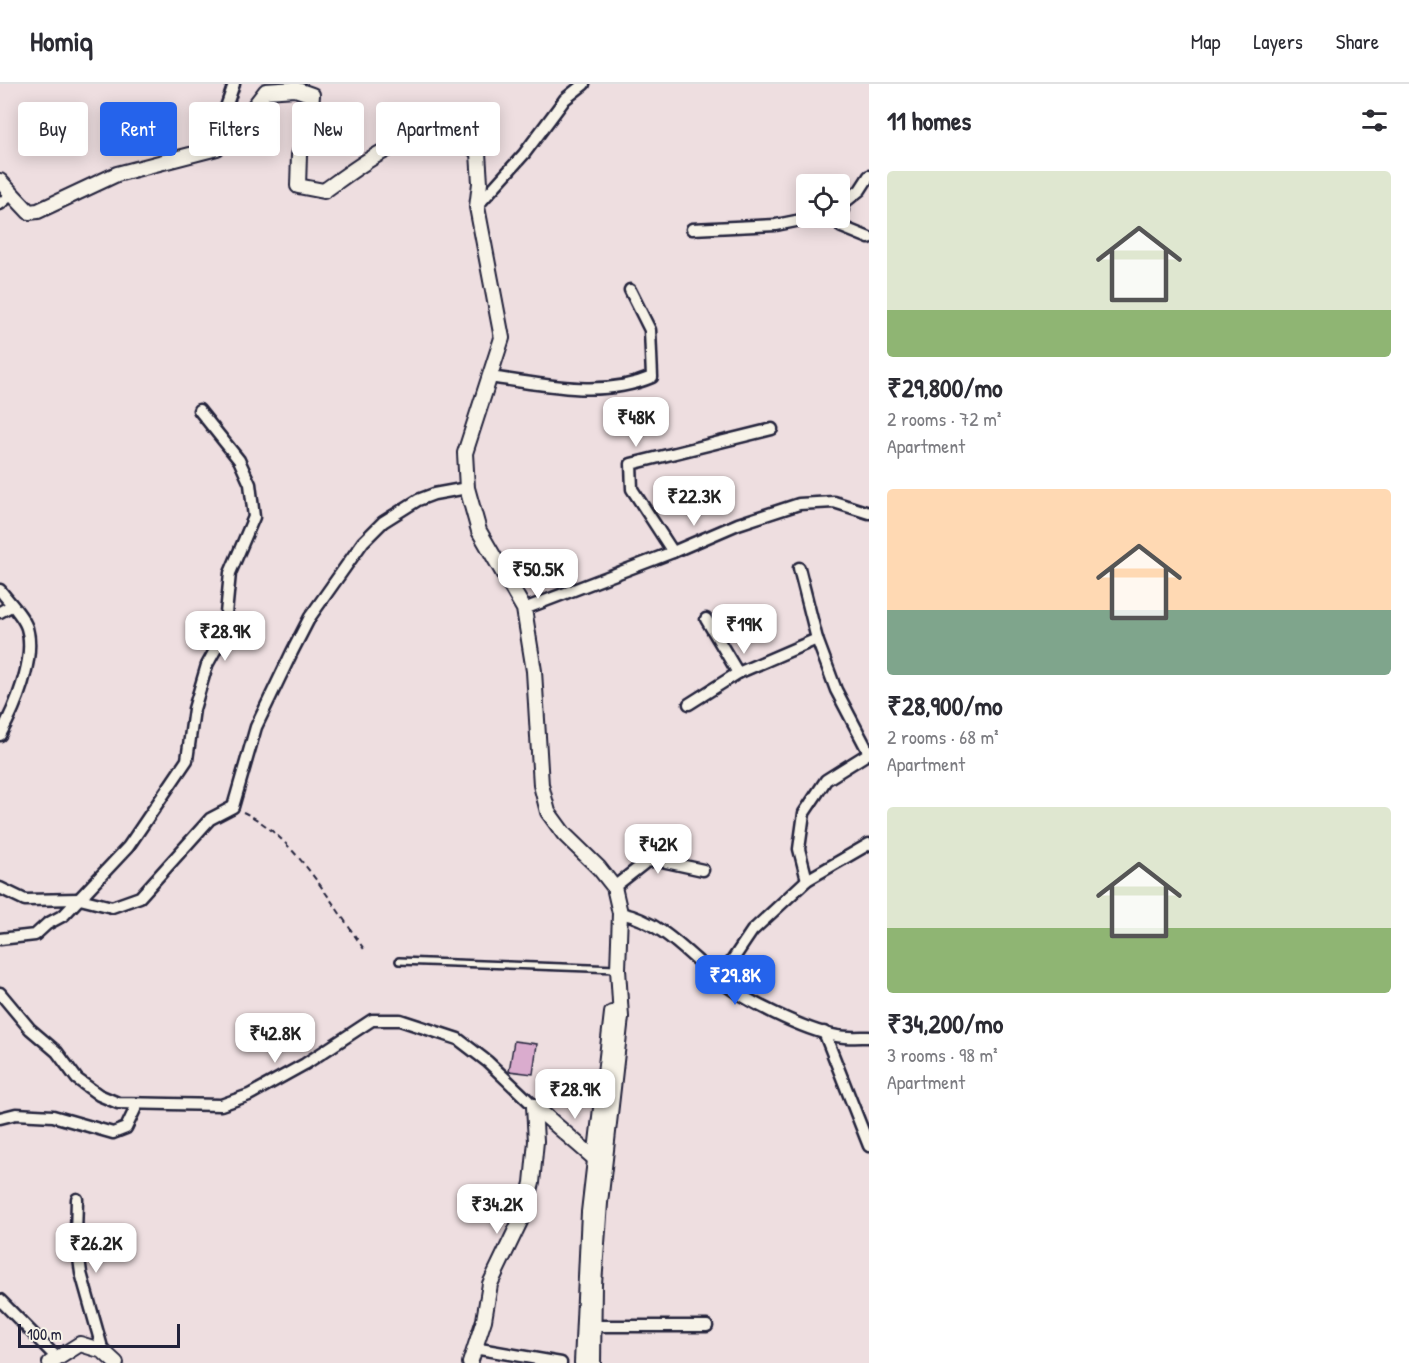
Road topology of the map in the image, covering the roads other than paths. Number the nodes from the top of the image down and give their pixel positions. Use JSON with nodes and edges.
{"nodes":[{"id":1,"x":572,"y":84,"type":"edge"},
{"id":2,"x":584,"y":84,"type":"edge"},
{"id":3,"x":230,"y":87,"type":"edge"},
{"id":4,"x":565,"y":99,"type":"junction"},
{"id":5,"x":226,"y":102,"type":"edge"},
{"id":6,"x":258,"y":102,"type":"edge"},
{"id":7,"x":189,"y":155,"type":"edge"},
{"id":8,"x":869,"y":176,"type":"edge"},
{"id":9,"x":0,"y":181,"type":"edge"},
{"id":10,"x":12,"y":194,"type":"junction"},
{"id":11,"x":850,"y":198,"type":"edge"},
{"id":12,"x":0,"y":204,"type":"edge"},
{"id":13,"x":477,"y":207,"type":"junction"},
{"id":14,"x":796,"y":221,"type":"edge"},
{"id":15,"x":844,"y":228,"type":"edge"},
{"id":16,"x":692,"y":229,"type":"dead end"},
{"id":17,"x":869,"y":238,"type":"edge"},
{"id":18,"x":630,"y":290,"type":"dead end"},
{"id":19,"x":489,"y":377,"type":"junction"},
{"id":20,"x":199,"y":410,"type":"dead end"},
{"id":21,"x":772,"y":429,"type":"dead end"},
{"id":22,"x":467,"y":488,"type":"junction"},
{"id":23,"x":869,"y":513,"type":"edge"},
{"id":24,"x":673,"y":552,"type":"junction"},
{"id":25,"x":799,"y":568,"type":"dead end"},
{"id":26,"x":0,"y":590,"type":"edge"},
{"id":27,"x":11,"y":606,"type":"junction"},
{"id":28,"x":525,"y":609,"type":"junction"},
{"id":29,"x":0,"y":612,"type":"edge"},
{"id":30,"x":706,"y":620,"type":"dead end"},
{"id":31,"x":817,"y":639,"type":"junction"},
{"id":32,"x":738,"y":673,"type":"junction"},
{"id":33,"x":689,"y":704,"type":"dead end"},
{"id":34,"x":0,"y":735,"type":"edge"},
{"id":35,"x":869,"y":753,"type":"edge"},
{"id":36,"x":869,"y":844,"type":"edge"},
{"id":37,"x":703,"y":870,"type":"dead end"},
{"id":38,"x":807,"y":880,"type":"junction"},
{"id":39,"x":614,"y":887,"type":"junction"},
{"id":40,"x":0,"y":888,"type":"edge"},
{"id":41,"x":80,"y":899,"type":"junction"},
{"id":42,"x":620,"y":913,"type":"junction"},
{"id":43,"x":0,"y":939,"type":"edge"},
{"id":44,"x":399,"y":961,"type":"dead end"},
{"id":45,"x":618,"y":969,"type":"junction"},
{"id":46,"x":719,"y":980,"type":"junction"},
{"id":47,"x":619,"y":991,"type":"junction"},
{"id":48,"x":0,"y":993,"type":"edge"},
{"id":49,"x":824,"y":1032,"type":"junction"},
{"id":50,"x":869,"y":1037,"type":"edge"},
{"id":51,"x":137,"y":1105,"type":"junction"},
{"id":52,"x":534,"y":1106,"type":"junction"},
{"id":53,"x":0,"y":1118,"type":"edge"},
{"id":54,"x":869,"y":1146,"type":"edge"},
{"id":55,"x":594,"y":1158,"type":"junction"},
{"id":56,"x":77,"y":1199,"type":"dead end"},
{"id":57,"x":590,"y":1270,"type":"junction"},
{"id":58,"x":0,"y":1300,"type":"edge"},
{"id":59,"x":593,"y":1326,"type":"junction"},
{"id":60,"x":707,"y":1326,"type":"dead end"},
{"id":61,"x":474,"y":1348,"type":"junction"},
{"id":62,"x":103,"y":1351,"type":"junction"},
{"id":63,"x":53,"y":1361,"type":"edge"},
{"id":64,"x":116,"y":1363,"type":"edge"},
{"id":65,"x":470,"y":1363,"type":"edge"},
{"id":66,"x":561,"y":1363,"type":"edge"},
{"id":67,"x":582,"y":1363,"type":"edge"},
{"id":68,"x":593,"y":1363,"type":"edge"}],
"edges":[{"from":1,"to":4,"type":"street"},
{"from":2,"to":4,"type":"street"},
{"from":3,"to":5,"type":"street"},
{"from":4,"to":13,"type":"street"},
{"from":6,"to":13,"type":"street"},
{"from":7,"to":10,"type":"street"},
{"from":8,"to":11,"type":"street"},
{"from":9,"to":10,"type":"street"},
{"from":10,"to":12,"type":"street"},
{"from":13,"to":19,"type":"street"},
{"from":14,"to":16,"type":"street"},
{"from":15,"to":17,"type":"street"},
{"from":18,"to":19,"type":"street"},
{"from":19,"to":22,"type":"street"},
{"from":20,"to":41,"type":"street"},
{"from":21,"to":24,"type":"street"},
{"from":22,"to":28,"type":"street"},
{"from":22,"to":41,"type":"street"},
{"from":23,"to":24,"type":"street"},
{"from":24,"to":28,"type":"street"},
{"from":25,"to":31,"type":"street"},
{"from":26,"to":27,"type":"street"},
{"from":27,"to":29,"type":"street"},
{"from":27,"to":34,"type":"street"},
{"from":28,"to":39,"type":"street"},
{"from":30,"to":32,"type":"street"},
{"from":31,"to":32,"type":"street"},
{"from":31,"to":35,"type":"street"},
{"from":32,"to":33,"type":"street"},
{"from":35,"to":38,"type":"street"},
{"from":36,"to":38,"type":"street"},
{"from":37,"to":39,"type":"street"},
{"from":38,"to":46,"type":"street"},
{"from":39,"to":42,"type":"street"},
{"from":40,"to":41,"type":"street"},
{"from":41,"to":43,"type":"street"},
{"from":42,"to":45,"type":"street"},
{"from":42,"to":46,"type":"street"},
{"from":44,"to":45,"type":"lane"},
{"from":45,"to":47,"type":"street"},
{"from":46,"to":49,"type":"street"},
{"from":47,"to":55,"type":"street"},
{"from":47,"to":57,"type":"street"},
{"from":48,"to":51,"type":"street"},
{"from":49,"to":50,"type":"street"},
{"from":49,"to":54,"type":"street"},
{"from":51,"to":52,"type":"street"},
{"from":51,"to":53,"type":"street"},
{"from":52,"to":55,"type":"street"},
{"from":52,"to":61,"type":"street"},
{"from":55,"to":57,"type":"street"},
{"from":56,"to":62,"type":"street"},
{"from":57,"to":59,"type":"street"},
{"from":57,"to":67,"type":"street"},
{"from":58,"to":63,"type":"street"},
{"from":59,"to":60,"type":"street"},
{"from":59,"to":68,"type":"street"},
{"from":61,"to":65,"type":"street"},
{"from":61,"to":66,"type":"street"},
{"from":62,"to":63,"type":"street"},
{"from":62,"to":64,"type":"street"}]}
